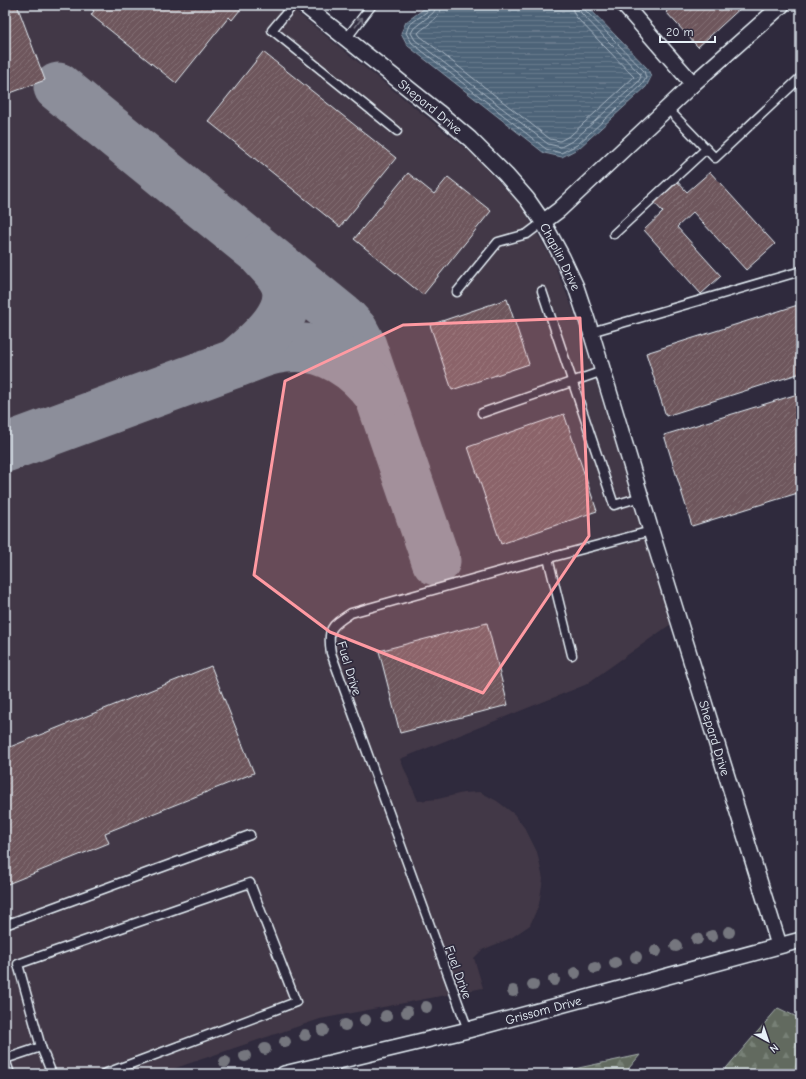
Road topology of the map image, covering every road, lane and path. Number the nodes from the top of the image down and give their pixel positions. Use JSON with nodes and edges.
{"nodes":[{"id":1,"x":293,"y":5,"type":"edge"},
{"id":2,"x":304,"y":5,"type":"edge"},
{"id":3,"x":372,"y":5,"type":"edge"},
{"id":4,"x":624,"y":5,"type":"edge"},
{"id":5,"x":782,"y":5,"type":"edge"},
{"id":6,"x":346,"y":39,"type":"junction"},
{"id":7,"x":801,"y":78,"type":"edge"},
{"id":8,"x":693,"y":84,"type":"junction"},
{"id":9,"x":667,"y":108,"type":"junction"},
{"id":10,"x":397,"y":131,"type":"dead end"},
{"id":11,"x":706,"y":149,"type":"junction"},
{"id":12,"x":543,"y":222,"type":"junction"},
{"id":13,"x":614,"y":234,"type":"dead end"},
{"id":14,"x":801,"y":271,"type":"edge"},
{"id":15,"x":542,"y":290,"type":"dead end"},
{"id":16,"x":457,"y":292,"type":"dead end"},
{"id":17,"x":591,"y":332,"type":"junction"},
{"id":18,"x":603,"y":372,"type":"junction"},
{"id":19,"x":572,"y":382,"type":"junction"},
{"id":20,"x":482,"y":412,"type":"dead end"},
{"id":21,"x":641,"y":497,"type":"junction"},
{"id":22,"x":651,"y":531,"type":"junction"},
{"id":23,"x":548,"y":558,"type":"junction"},
{"id":24,"x":572,"y":655,"type":"dead end"},
{"id":25,"x":250,"y":835,"type":"dead end"},
{"id":26,"x":5,"y":926,"type":"edge"},
{"id":27,"x":801,"y":940,"type":"edge"},
{"id":28,"x":779,"y":945,"type":"junction"},
{"id":29,"x":468,"y":1030,"type":"junction"},
{"id":30,"x":41,"y":1047,"type":"junction"},
{"id":31,"x":5,"y":1059,"type":"edge"},
{"id":32,"x":10,"y":1074,"type":"edge"},
{"id":33,"x":52,"y":1074,"type":"edge"},
{"id":34,"x":104,"y":1074,"type":"edge"},
{"id":35,"x":284,"y":1074,"type":"edge"}],
"edges":[{"from":1,"to":10,"type":"lane"},
{"from":2,"to":6,"type":"street","name":"Shepard Drive"},
{"from":6,"to":3,"type":"lane","one_way":true},
{"from":4,"to":8,"type":"street"},
{"from":5,"to":8,"type":"street","name":"Chaplin Drive"},
{"from":6,"to":12,"type":"street","name":"Shepard Drive"},
{"from":7,"to":11,"type":"lane"},
{"from":8,"to":9,"type":"street","name":"Chaplin Drive"},
{"from":9,"to":11,"type":"lane"},
{"from":9,"to":12,"type":"street","name":"Chaplin Drive"},
{"from":11,"to":13,"type":"lane"},
{"from":12,"to":16,"type":"lane"},
{"from":12,"to":17,"type":"street","name":"Chaplin Drive"},
{"from":14,"to":17,"type":"lane"},
{"from":15,"to":19,"type":"lane"},
{"from":17,"to":18,"type":"street","name":"Chaplin Drive"},
{"from":18,"to":19,"type":"lane"},
{"from":18,"to":21,"type":"street","name":"Chaplin Drive"},
{"from":19,"to":20,"type":"lane"},
{"from":19,"to":21,"type":"lane"},
{"from":21,"to":22,"type":"street","name":"Chaplin Drive"},
{"from":22,"to":23,"type":"lane","name":"Fuel Drive"},
{"from":22,"to":28,"type":"street","name":"Shepard Drive"},
{"from":23,"to":24,"type":"lane"},
{"from":23,"to":29,"type":"lane","name":"Fuel Drive"},
{"from":25,"to":26,"type":"lane"},
{"from":27,"to":28,"type":"street","name":"Grissom Drive"},
{"from":28,"to":29,"type":"street","name":"Grissom Drive"},
{"from":29,"to":35,"type":"street","name":"Grissom Drive"},
{"from":30,"to":31,"type":"lane"},
{"from":30,"to":33,"type":"lane"},
{"from":30,"to":34,"type":"lane"},
{"from":31,"to":32,"type":"lane"}]}
